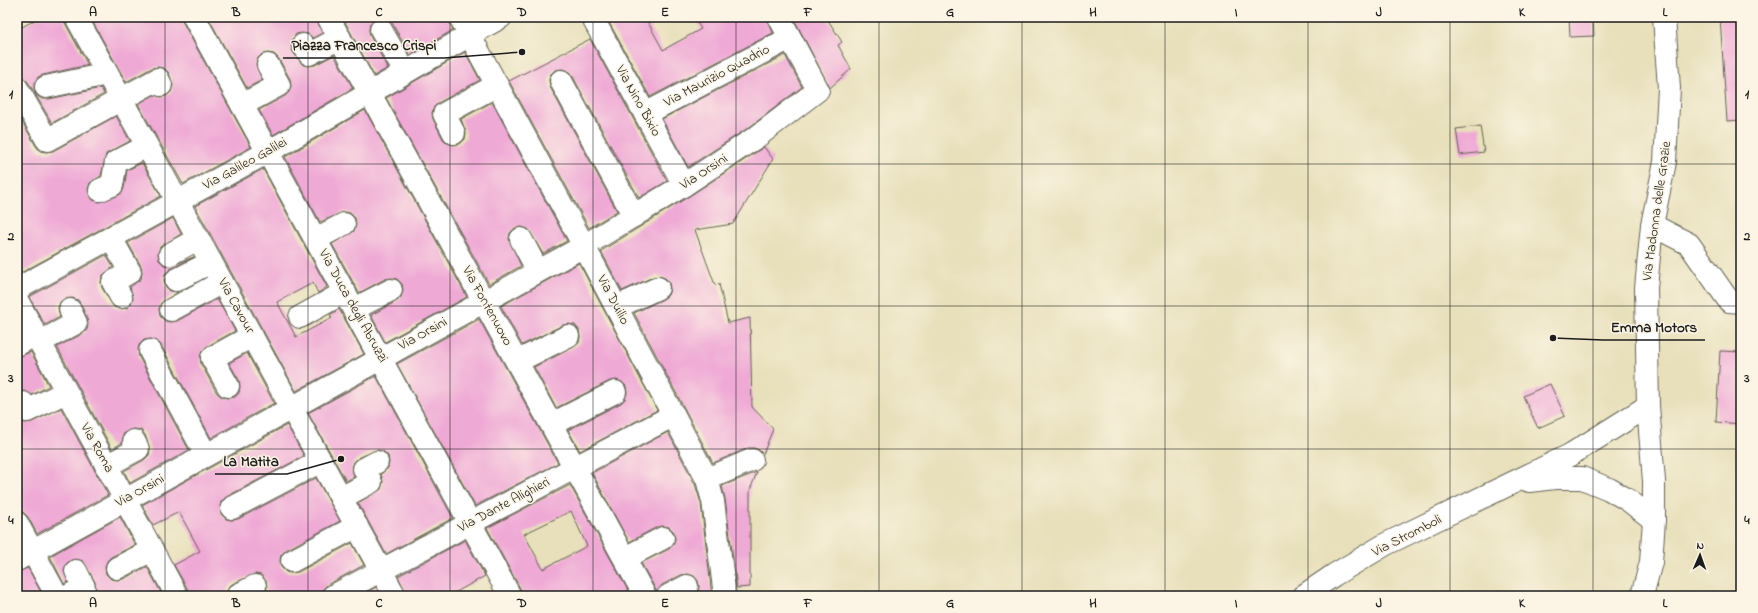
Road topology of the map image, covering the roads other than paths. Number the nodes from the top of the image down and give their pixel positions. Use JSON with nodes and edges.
{"nodes":[{"id":1,"x":76,"y":17,"type":"edge"},
{"id":2,"x":194,"y":17,"type":"edge"},
{"id":3,"x":501,"y":17,"type":"edge"},
{"id":4,"x":592,"y":17,"type":"edge"},
{"id":5,"x":779,"y":17,"type":"edge"},
{"id":6,"x":1664,"y":17,"type":"edge"},
{"id":7,"x":335,"y":24,"type":"edge"},
{"id":8,"x":465,"y":26,"type":"edge"},
{"id":9,"x":382,"y":30,"type":"dead end"},
{"id":10,"x":790,"y":38,"type":"junction"},
{"id":11,"x":303,"y":45,"type":"dead end"},
{"id":12,"x":268,"y":66,"type":"dead end"},
{"id":13,"x":404,"y":72,"type":"junction"},
{"id":14,"x":107,"y":74,"type":"junction"},
{"id":15,"x":561,"y":81,"type":"dead end"},
{"id":16,"x":161,"y":85,"type":"dead end"},
{"id":17,"x":497,"y":85,"type":"junction"},
{"id":18,"x":46,"y":87,"type":"dead end"},
{"id":19,"x":17,"y":88,"type":"edge"},
{"id":20,"x":369,"y":93,"type":"junction"},
{"id":21,"x":121,"y":98,"type":"junction"},
{"id":22,"x":242,"y":106,"type":"junction"},
{"id":23,"x":645,"y":114,"type":"junction"},
{"id":24,"x":454,"y":133,"type":"dead end"},
{"id":25,"x":147,"y":146,"type":"junction"},
{"id":26,"x":268,"y":152,"type":"junction"},
{"id":27,"x":684,"y":185,"type":"junction"},
{"id":28,"x":100,"y":190,"type":"dead end"},
{"id":29,"x":178,"y":202,"type":"junction"},
{"id":30,"x":634,"y":216,"type":"junction"},
{"id":31,"x":344,"y":224,"type":"dead end"},
{"id":32,"x":1652,"y":225,"type":"junction"},
{"id":33,"x":111,"y":238,"type":"junction"},
{"id":34,"x":198,"y":239,"type":"junction"},
{"id":35,"x":316,"y":239,"type":"junction"},
{"id":36,"x":521,"y":239,"type":"dead end"},
{"id":37,"x":584,"y":246,"type":"junction"},
{"id":38,"x":170,"y":254,"type":"dead end"},
{"id":39,"x":211,"y":262,"type":"junction"},
{"id":40,"x":538,"y":271,"type":"junction"},
{"id":41,"x":176,"y":280,"type":"dead end"},
{"id":42,"x":222,"y":282,"type":"junction"},
{"id":43,"x":658,"y":288,"type":"dead end"},
{"id":44,"x":17,"y":289,"type":"edge"},
{"id":45,"x":391,"y":290,"type":"dead end"},
{"id":46,"x":121,"y":297,"type":"dead end"},
{"id":47,"x":17,"y":300,"type":"edge"},
{"id":48,"x":349,"y":300,"type":"junction"},
{"id":49,"x":484,"y":300,"type":"junction"},
{"id":50,"x":1741,"y":302,"type":"edge"},
{"id":51,"x":617,"y":307,"type":"junction"},
{"id":52,"x":70,"y":310,"type":"dead end"},
{"id":53,"x":171,"y":310,"type":"dead end"},
{"id":54,"x":300,"y":317,"type":"dead end"},
{"id":55,"x":252,"y":336,"type":"junction"},
{"id":56,"x":568,"y":336,"type":"dead end"},
{"id":57,"x":38,"y":338,"type":"junction"},
{"id":58,"x":17,"y":345,"type":"edge"},
{"id":59,"x":150,"y":351,"type":"dead end"},
{"id":60,"x":381,"y":357,"type":"junction"},
{"id":61,"x":518,"y":361,"type":"junction"},
{"id":62,"x":228,"y":386,"type":"dead end"},
{"id":63,"x":66,"y":392,"type":"junction"},
{"id":64,"x":615,"y":392,"type":"dead end"},
{"id":65,"x":23,"y":403,"type":"dead end"},
{"id":66,"x":1648,"y":406,"type":"junction"},
{"id":67,"x":292,"y":409,"type":"junction"},
{"id":68,"x":674,"y":415,"type":"junction"},
{"id":69,"x":552,"y":424,"type":"junction"},
{"id":70,"x":134,"y":441,"type":"dead end"},
{"id":71,"x":206,"y":455,"type":"junction"},
{"id":72,"x":752,"y":460,"type":"dead end"},
{"id":73,"x":321,"y":461,"type":"junction"},
{"id":74,"x":377,"y":462,"type":"dead end"},
{"id":75,"x":106,"y":466,"type":"junction"},
{"id":76,"x":575,"y":467,"type":"junction"},
{"id":77,"x":707,"y":479,"type":"junction"},
{"id":78,"x":1514,"y":483,"type":"junction"},
{"id":79,"x":341,"y":498,"type":"junction"},
{"id":80,"x":125,"y":500,"type":"junction"},
{"id":81,"x":232,"y":508,"type":"dead end"},
{"id":82,"x":1654,"y":520,"type":"junction"},
{"id":83,"x":17,"y":522,"type":"edge"},
{"id":84,"x":471,"y":523,"type":"junction"},
{"id":85,"x":357,"y":526,"type":"junction"},
{"id":86,"x":663,"y":538,"type":"dead end"},
{"id":87,"x":152,"y":550,"type":"junction"},
{"id":88,"x":25,"y":556,"type":"edge"},
{"id":89,"x":625,"y":558,"type":"junction"},
{"id":90,"x":292,"y":561,"type":"dead end"},
{"id":91,"x":117,"y":568,"type":"dead end"},
{"id":92,"x":76,"y":571,"type":"dead end"},
{"id":93,"x":381,"y":571,"type":"junction"},
{"id":94,"x":687,"y":586,"type":"dead end"},
{"id":95,"x":57,"y":596,"type":"edge"},
{"id":96,"x":68,"y":596,"type":"edge"},
{"id":97,"x":177,"y":596,"type":"edge"},
{"id":98,"x":333,"y":596,"type":"edge"},
{"id":99,"x":395,"y":596,"type":"edge"},
{"id":100,"x":510,"y":596,"type":"edge"},
{"id":101,"x":645,"y":596,"type":"edge"},
{"id":102,"x":668,"y":596,"type":"edge"},
{"id":103,"x":725,"y":596,"type":"edge"},
{"id":104,"x":1303,"y":596,"type":"edge"},
{"id":105,"x":1642,"y":596,"type":"edge"}],
"edges":[{"from":1,"to":14,"type":"street","name":"Via Cavour"},
{"from":2,"to":22,"type":"street","name":"Via Duca degli Abruzzi"},
{"from":3,"to":8,"type":"street","name":"Via Galileo Galilei"},
{"from":4,"to":23,"type":"street","name":"Via Nino Bixio"},
{"from":5,"to":10,"type":"street"},
{"from":6,"to":32,"type":"street","name":"Via Madonna delle Grazie"},
{"from":7,"to":11,"type":"street"},
{"from":7,"to":20,"type":"street","name":"Via Fontenuovo"},
{"from":8,"to":13,"type":"street","name":"Via Galileo Galilei"},
{"from":8,"to":17,"type":"street","name":"Via Duilio"},
{"from":9,"to":13,"type":"street"},
{"from":10,"to":23,"type":"street","name":"Via Maurizio Quadrio"},
{"from":10,"to":27,"type":"street","name":"Via Orsini"},
{"from":12,"to":22,"type":"street"},
{"from":13,"to":20,"type":"street","name":"Via Galileo Galilei"},
{"from":14,"to":18,"type":"street"},
{"from":14,"to":21,"type":"street","name":"Via Cavour"},
{"from":15,"to":30,"type":"street"},
{"from":16,"to":21,"type":"street"},
{"from":17,"to":24,"type":"street"},
{"from":17,"to":37,"type":"street","name":"Via Duilio"},
{"from":19,"to":21,"type":"street"},
{"from":20,"to":26,"type":"street","name":"Via Galileo Galilei"},
{"from":20,"to":49,"type":"street","name":"Via Fontenuovo"},
{"from":21,"to":25,"type":"street","name":"Via Cavour"},
{"from":22,"to":26,"type":"street","name":"Via Duca degli Abruzzi"},
{"from":23,"to":27,"type":"street","name":"Via Nino Bixio"},
{"from":25,"to":28,"type":"street"},
{"from":25,"to":29,"type":"street","name":"Via Cavour"},
{"from":26,"to":29,"type":"street","name":"Via Galileo Galilei"},
{"from":26,"to":35,"type":"street","name":"Via Duca degli Abruzzi"},
{"from":27,"to":30,"type":"street","name":"Via Orsini"},
{"from":29,"to":33,"type":"street","name":"Via Galileo Galilei"},
{"from":29,"to":34,"type":"street","name":"Via Cavour"},
{"from":30,"to":37,"type":"street","name":"Via Orsini"},
{"from":31,"to":35,"type":"street"},
{"from":32,"to":50,"type":"street"},
{"from":32,"to":66,"type":"street","name":"Via Madonna delle Grazie"},
{"from":33,"to":44,"type":"street","name":"Via Galileo Galilei"},
{"from":33,"to":46,"type":"street"},
{"from":34,"to":38,"type":"street"},
{"from":34,"to":39,"type":"street","name":"Via Cavour"},
{"from":35,"to":48,"type":"street","name":"Via Duca degli Abruzzi"},
{"from":36,"to":40,"type":"street"},
{"from":37,"to":40,"type":"street","name":"Via Orsini"},
{"from":37,"to":51,"type":"street","name":"Via Duilio"},
{"from":39,"to":41,"type":"street"},
{"from":39,"to":42,"type":"street","name":"Via Cavour"},
{"from":40,"to":49,"type":"street","name":"Via Orsini"},
{"from":42,"to":53,"type":"street"},
{"from":42,"to":55,"type":"street","name":"Via Cavour"},
{"from":43,"to":51,"type":"street"},
{"from":45,"to":48,"type":"street"},
{"from":47,"to":57,"type":"street","name":"Via Roma"},
{"from":48,"to":54,"type":"street"},
{"from":48,"to":60,"type":"street","name":"Via Duca degli Abruzzi"},
{"from":49,"to":60,"type":"street","name":"Via Orsini"},
{"from":49,"to":61,"type":"street","name":"Via Fontenuovo"},
{"from":51,"to":68,"type":"street","name":"Via Duilio"},
{"from":52,"to":57,"type":"street"},
{"from":55,"to":62,"type":"street"},
{"from":55,"to":67,"type":"street","name":"Via Cavour"},
{"from":56,"to":61,"type":"street"},
{"from":57,"to":58,"type":"street"},
{"from":57,"to":63,"type":"street","name":"Via Roma"},
{"from":59,"to":71,"type":"street"},
{"from":60,"to":67,"type":"street","name":"Via Orsini"},
{"from":60,"to":84,"type":"street","name":"Via Duca degli Abruzzi"},
{"from":61,"to":69,"type":"street","name":"Via Fontenuovo"},
{"from":63,"to":65,"type":"street"},
{"from":63,"to":75,"type":"street","name":"Via Roma"},
{"from":64,"to":69,"type":"street"},
{"from":66,"to":78,"type":"street","name":"Via Stromboli"},
{"from":66,"to":82,"type":"street","name":"Via Madonna delle Grazie"},
{"from":67,"to":71,"type":"street","name":"Via Orsini"},
{"from":67,"to":73,"type":"street","name":"Via Cavour"},
{"from":68,"to":76,"type":"street","name":"Via Dante Alighieri"},
{"from":68,"to":77,"type":"street","name":"Via Duilio"},
{"from":69,"to":76,"type":"street","name":"Via Fontenuovo"},
{"from":70,"to":75,"type":"street"},
{"from":71,"to":80,"type":"street","name":"Via Orsini"},
{"from":72,"to":77,"type":"street"},
{"from":73,"to":79,"type":"street","name":"Via Cavour"},
{"from":73,"to":81,"type":"street"},
{"from":74,"to":79,"type":"street"},
{"from":75,"to":80,"type":"street","name":"Via Roma"},
{"from":76,"to":84,"type":"street","name":"Via Dante Alighieri"},
{"from":76,"to":89,"type":"street","name":"Via Fontenuovo"},
{"from":77,"to":103,"type":"street","name":"Via Duilio"},
{"from":78,"to":82,"type":"street"},
{"from":78,"to":104,"type":"street","name":"Via Stromboli"},
{"from":79,"to":85,"type":"street","name":"Via Cavour"},
{"from":80,"to":87,"type":"street","name":"Via Roma"},
{"from":80,"to":88,"type":"street","name":"Via Orsini"},
{"from":82,"to":105,"type":"street","name":"Via Madonna delle Grazie"},
{"from":83,"to":88,"type":"street"},
{"from":84,"to":93,"type":"street","name":"Via Dante Alighieri"},
{"from":84,"to":100,"type":"street","name":"Via Duca degli Abruzzi"},
{"from":85,"to":90,"type":"street"},
{"from":85,"to":93,"type":"street","name":"Via Cavour"},
{"from":86,"to":89,"type":"street"},
{"from":87,"to":91,"type":"street"},
{"from":87,"to":97,"type":"street","name":"Via Roma"},
{"from":88,"to":95,"type":"street"},
{"from":89,"to":101,"type":"street","name":"Via Fontenuovo"},
{"from":92,"to":96,"type":"street"},
{"from":93,"to":98,"type":"street","name":"Via Dante Alighieri"},
{"from":93,"to":99,"type":"street","name":"Via Cavour"},
{"from":94,"to":102,"type":"street"}]}
